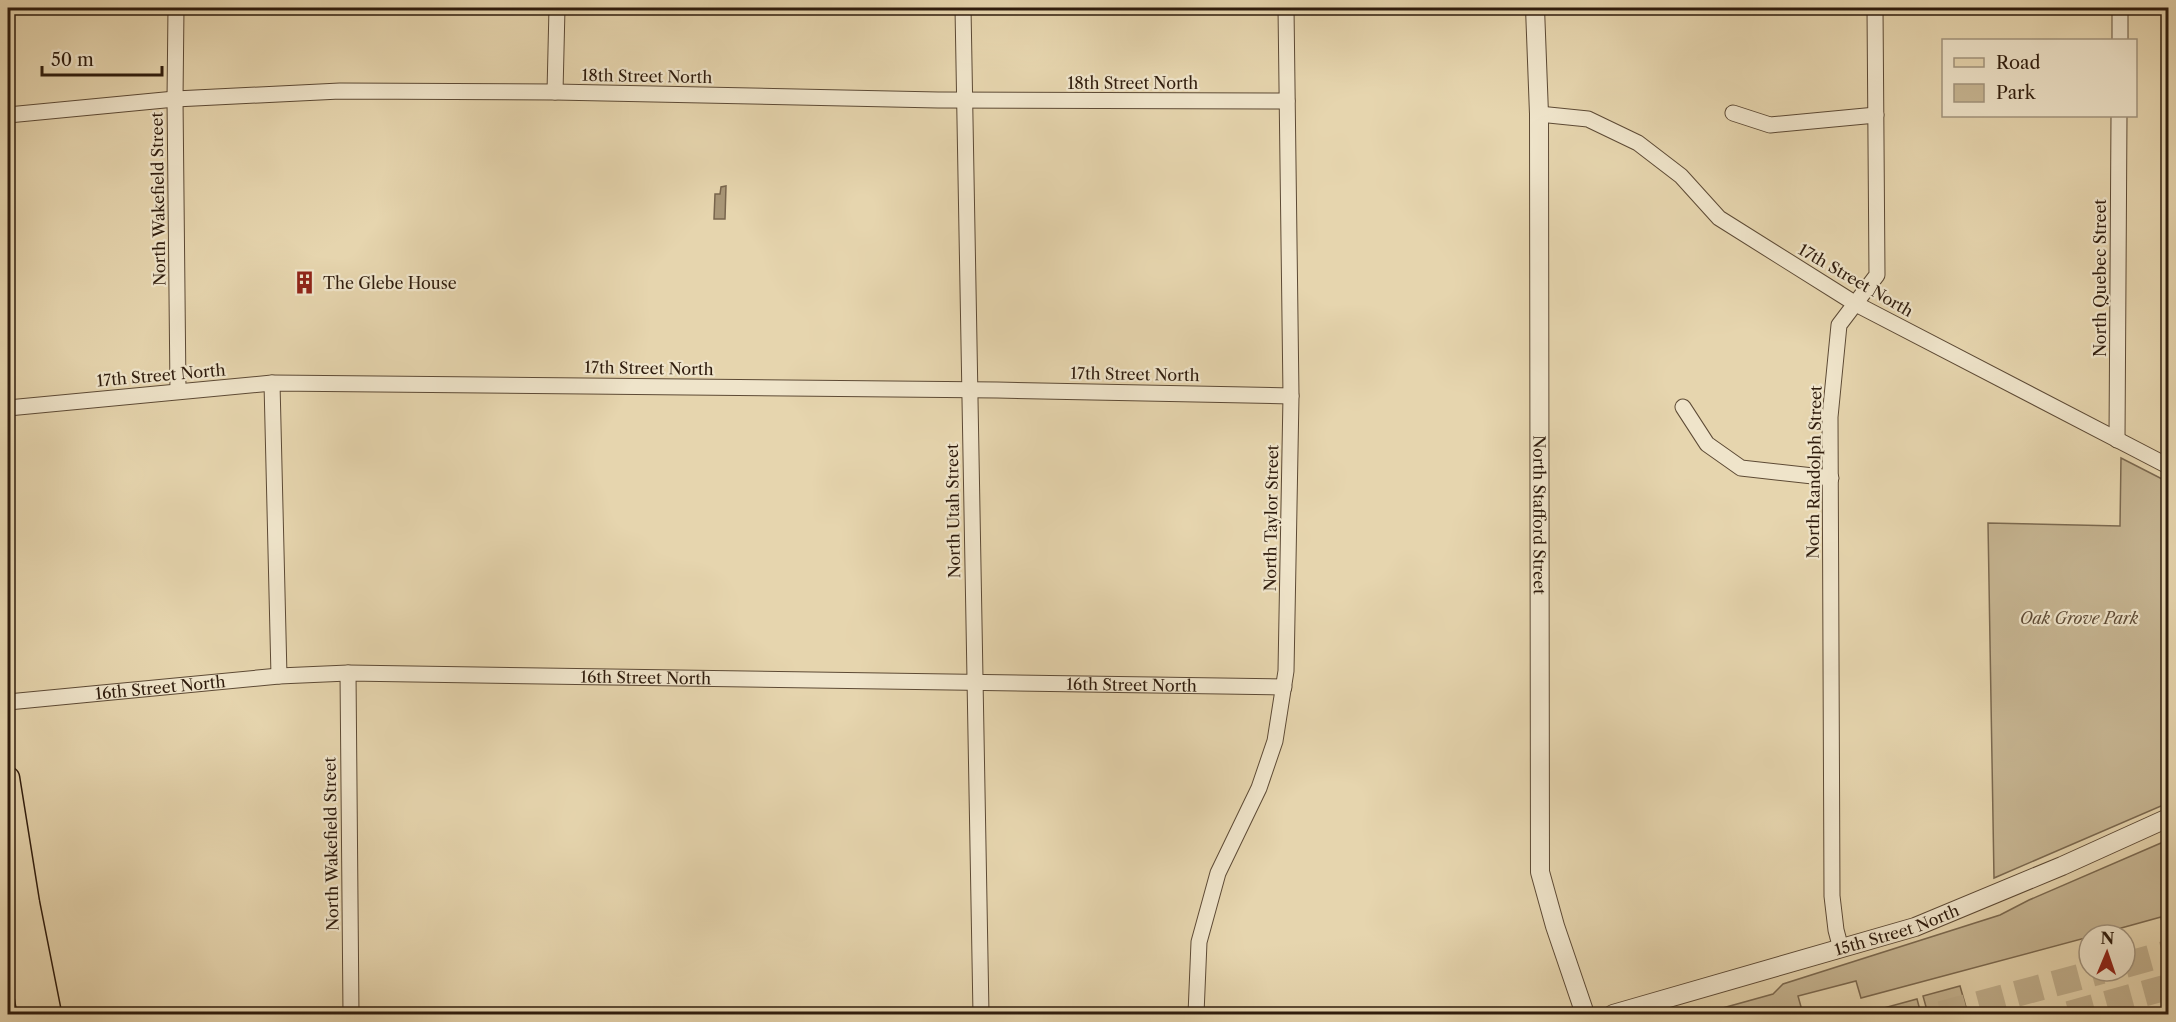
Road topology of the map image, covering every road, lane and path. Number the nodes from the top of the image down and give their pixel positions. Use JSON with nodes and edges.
{"nodes":[{"id":1,"x":176,"y":8,"type":"edge"},
{"id":2,"x":557,"y":8,"type":"edge"},
{"id":3,"x":963,"y":8,"type":"edge"},
{"id":4,"x":1286,"y":8,"type":"edge"},
{"id":5,"x":1535,"y":8,"type":"edge"},
{"id":6,"x":1875,"y":8,"type":"edge"},
{"id":7,"x":2120,"y":8,"type":"edge"},
{"id":8,"x":2120,"y":39,"type":"edge"},
{"id":9,"x":555,"y":92,"type":"junction"},
{"id":10,"x":175,"y":99,"type":"junction"},
{"id":11,"x":965,"y":100,"type":"junction"},
{"id":12,"x":1287,"y":101,"type":"junction"},
{"id":13,"x":1733,"y":113,"type":"dead end"},
{"id":14,"x":1539,"y":114,"type":"junction"},
{"id":15,"x":8,"y":115,"type":"edge"},
{"id":16,"x":1876,"y":115,"type":"junction"},
{"id":17,"x":2119,"y":117,"type":"edge"},
{"id":18,"x":1856,"y":304,"type":"junction"},
{"id":19,"x":272,"y":383,"type":"junction"},
{"id":20,"x":968,"y":389,"type":"junction"},
{"id":21,"x":178,"y":391,"type":"junction"},
{"id":22,"x":1291,"y":396,"type":"junction"},
{"id":23,"x":1683,"y":407,"type":"dead end"},
{"id":24,"x":8,"y":408,"type":"edge"},
{"id":25,"x":2117,"y":440,"type":"junction"},
{"id":26,"x":2169,"y":466,"type":"edge"},
{"id":27,"x":1831,"y":478,"type":"junction"},
{"id":28,"x":348,"y":673,"type":"junction"},
{"id":29,"x":279,"y":676,"type":"junction"},
{"id":30,"x":975,"y":683,"type":"junction"},
{"id":31,"x":1284,"y":687,"type":"junction"},
{"id":32,"x":8,"y":702,"type":"edge"},
{"id":33,"x":8,"y":778,"type":"edge"},
{"id":34,"x":2169,"y":818,"type":"edge"},
{"id":35,"x":13,"y":903,"type":"edge"},
{"id":36,"x":1841,"y":949,"type":"junction"},
{"id":37,"x":29,"y":1014,"type":"edge"},
{"id":38,"x":50,"y":1014,"type":"edge"},
{"id":39,"x":351,"y":1014,"type":"edge"},
{"id":40,"x":981,"y":1014,"type":"edge"},
{"id":41,"x":1196,"y":1014,"type":"edge"},
{"id":42,"x":1585,"y":1014,"type":"edge"},
{"id":43,"x":1613,"y":1014,"type":"edge"}],
"edges":[{"from":1,"to":10,"type":"street","name":"North Wakefield Street"},
{"from":2,"to":9,"type":"street"},
{"from":3,"to":11,"type":"street","name":"North Utah Street"},
{"from":4,"to":12,"type":"street","name":"North Taylor Street"},
{"from":5,"to":14,"type":"street","name":"North Stafford Street"},
{"from":6,"to":16,"type":"street","name":"North Randolph Street"},
{"from":7,"to":8,"type":"street"},
{"from":9,"to":10,"type":"street","name":"18th Street North"},
{"from":9,"to":11,"type":"street","name":"18th Street North"},
{"from":10,"to":15,"type":"street","name":"18th Street North"},
{"from":10,"to":21,"type":"street","name":"North Wakefield Street"},
{"from":11,"to":12,"type":"street","name":"18th Street North"},
{"from":11,"to":20,"type":"street","name":"North Utah Street"},
{"from":12,"to":22,"type":"street","name":"North Taylor Street"},
{"from":13,"to":16,"type":"street"},
{"from":14,"to":18,"type":"street","name":"17th Street North"},
{"from":14,"to":42,"type":"street","name":"North Stafford Street"},
{"from":16,"to":18,"type":"street","name":"North Randolph Street"},
{"from":17,"to":25,"type":"street","name":"North Quebec Street"},
{"from":18,"to":25,"type":"street","name":"17th Street North"},
{"from":18,"to":27,"type":"street","name":"North Randolph Street"},
{"from":19,"to":20,"type":"street","name":"17th Street North"},
{"from":19,"to":21,"type":"street","name":"17th Street North"},
{"from":19,"to":29,"type":"street"},
{"from":20,"to":22,"type":"street","name":"17th Street North"},
{"from":20,"to":30,"type":"street","name":"North Utah Street"},
{"from":21,"to":24,"type":"street","name":"17th Street North"},
{"from":22,"to":31,"type":"street","name":"North Taylor Street"},
{"from":23,"to":27,"type":"street"},
{"from":25,"to":26,"type":"street","name":"17th Street North"},
{"from":27,"to":36,"type":"street","name":"North Randolph Street"},
{"from":28,"to":29,"type":"street","name":"16th Street North"},
{"from":28,"to":30,"type":"street","name":"16th Street North"},
{"from":28,"to":39,"type":"street","name":"North Wakefield Street"},
{"from":29,"to":32,"type":"street","name":"16th Street North"},
{"from":30,"to":31,"type":"street","name":"16th Street North"},
{"from":30,"to":40,"type":"street","name":"North Utah Street"},
{"from":31,"to":41,"type":"street","name":"North Taylor Street"},
{"from":33,"to":35,"type":"main road"},
{"from":34,"to":36,"type":"street","name":"15th Street North"},
{"from":35,"to":37,"type":"main road"},
{"from":35,"to":38,"type":"main road"},
{"from":36,"to":43,"type":"street","name":"15th Street North"}]}
